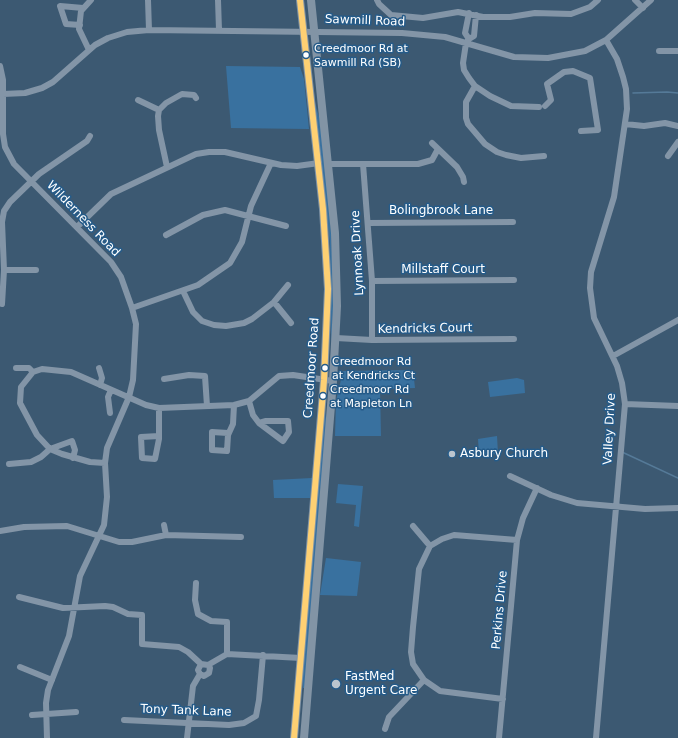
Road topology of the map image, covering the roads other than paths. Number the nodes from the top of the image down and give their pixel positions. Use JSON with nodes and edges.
{"nodes":[{"id":1,"x":91,"y":0,"type":"edge"},
{"id":2,"x":148,"y":0,"type":"edge"},
{"id":3,"x":218,"y":0,"type":"edge"},
{"id":4,"x":300,"y":0,"type":"edge"},
{"id":5,"x":311,"y":0,"type":"edge"},
{"id":6,"x":377,"y":0,"type":"edge"},
{"id":7,"x":598,"y":0,"type":"edge"},
{"id":8,"x":635,"y":0,"type":"edge"},
{"id":9,"x":651,"y":0,"type":"edge"},
{"id":10,"x":83,"y":8,"type":"junction"},
{"id":11,"x":643,"y":8,"type":"junction"},
{"id":12,"x":469,"y":13,"type":"junction"},
{"id":13,"x":476,"y":15,"type":"junction"},
{"id":14,"x":80,"y":25,"type":"junction"},
{"id":15,"x":148,"y":30,"type":"junction"},
{"id":16,"x":219,"y":30,"type":"junction"},
{"id":17,"x":303,"y":30,"type":"junction"},
{"id":18,"x":314,"y":30,"type":"junction"},
{"id":19,"x":606,"y":40,"type":"junction"},
{"id":20,"x":468,"y":41,"type":"junction"},
{"id":21,"x":89,"y":50,"type":"junction"},
{"id":22,"x":659,"y":51,"type":"dead end"},
{"id":23,"x":678,"y":51,"type":"edge"},
{"id":24,"x":0,"y":66,"type":"edge"},
{"id":25,"x":475,"y":86,"type":"junction"},
{"id":26,"x":3,"y":94,"type":"junction"},
{"id":27,"x":196,"y":98,"type":"dead end"},
{"id":28,"x":138,"y":100,"type":"dead end"},
{"id":29,"x":159,"y":110,"type":"junction"},
{"id":30,"x":625,"y":124,"type":"junction"},
{"id":31,"x":678,"y":126,"type":"edge"},
{"id":32,"x":581,"y":132,"type":"dead end"},
{"id":33,"x":90,"y":136,"type":"dead end"},
{"id":34,"x":678,"y":142,"type":"edge"},
{"id":35,"x":432,"y":143,"type":"dead end"},
{"id":36,"x":438,"y":149,"type":"junction"},
{"id":37,"x":544,"y":156,"type":"dead end"},
{"id":38,"x":668,"y":156,"type":"dead end"},
{"id":39,"x":271,"y":163,"type":"junction"},
{"id":40,"x":319,"y":163,"type":"junction"},
{"id":41,"x":328,"y":164,"type":"junction"},
{"id":42,"x":363,"y":164,"type":"junction"},
{"id":43,"x":167,"y":167,"type":"junction"},
{"id":44,"x":31,"y":182,"type":"junction"},
{"id":45,"x":464,"y":182,"type":"dead end"},
{"id":46,"x":248,"y":216,"type":"junction"},
{"id":47,"x":513,"y":222,"type":"dead end"},
{"id":48,"x":368,"y":223,"type":"junction"},
{"id":49,"x":286,"y":226,"type":"dead end"},
{"id":50,"x":77,"y":227,"type":"junction"},
{"id":51,"x":166,"y":235,"type":"dead end"},
{"id":52,"x":4,"y":270,"type":"junction"},
{"id":53,"x":36,"y":270,"type":"dead end"},
{"id":54,"x":514,"y":280,"type":"dead end"},
{"id":55,"x":372,"y":281,"type":"junction"},
{"id":56,"x":288,"y":285,"type":"dead end"},
{"id":57,"x":183,"y":291,"type":"junction"},
{"id":58,"x":274,"y":302,"type":"junction"},
{"id":59,"x":2,"y":304,"type":"dead end"},
{"id":60,"x":132,"y":308,"type":"junction"},
{"id":61,"x":678,"y":320,"type":"edge"},
{"id":62,"x":291,"y":323,"type":"dead end"},
{"id":63,"x":336,"y":338,"type":"junction"},
{"id":64,"x":514,"y":339,"type":"dead end"},
{"id":65,"x":372,"y":340,"type":"junction"},
{"id":66,"x":613,"y":356,"type":"junction"},
{"id":67,"x":16,"y":368,"type":"dead end"},
{"id":68,"x":100,"y":368,"type":"dead end"},
{"id":69,"x":33,"y":372,"type":"junction"},
{"id":70,"x":164,"y":378,"type":"dead end"},
{"id":71,"x":324,"y":380,"type":"junction"},
{"id":72,"x":334,"y":381,"type":"junction"},
{"id":73,"x":100,"y":385,"type":"junction"},
{"id":74,"x":111,"y":390,"type":"junction"},
{"id":75,"x":129,"y":397,"type":"junction"},
{"id":76,"x":249,"y":401,"type":"junction"},
{"id":77,"x":625,"y":404,"type":"junction"},
{"id":78,"x":234,"y":405,"type":"junction"},
{"id":79,"x":206,"y":406,"type":"junction"},
{"id":80,"x":678,"y":406,"type":"edge"},
{"id":81,"x":160,"y":408,"type":"junction"},
{"id":82,"x":110,"y":413,"type":"dead end"},
{"id":83,"x":260,"y":423,"type":"junction"},
{"id":84,"x":228,"y":433,"type":"dead end"},
{"id":85,"x":159,"y":436,"type":"junction"},
{"id":86,"x":50,"y":449,"type":"junction"},
{"id":87,"x":73,"y":458,"type":"junction"},
{"id":88,"x":105,"y":463,"type":"junction"},
{"id":89,"x":9,"y":464,"type":"dead end"},
{"id":90,"x":510,"y":476,"type":"dead end"},
{"id":91,"x":537,"y":488,"type":"junction"},
{"id":92,"x":615,"y":508,"type":"junction"},
{"id":93,"x":678,"y":508,"type":"edge"},
{"id":94,"x":164,"y":525,"type":"dead end"},
{"id":95,"x":413,"y":526,"type":"dead end"},
{"id":96,"x":0,"y":531,"type":"edge"},
{"id":97,"x":166,"y":535,"type":"junction"},
{"id":98,"x":100,"y":536,"type":"junction"},
{"id":99,"x":241,"y":537,"type":"dead end"},
{"id":100,"x":517,"y":540,"type":"junction"},
{"id":101,"x":430,"y":546,"type":"junction"},
{"id":102,"x":196,"y":583,"type":"dead end"},
{"id":103,"x":19,"y":597,"type":"dead end"},
{"id":104,"x":73,"y":608,"type":"junction"},
{"id":105,"x":227,"y":654,"type":"junction"},
{"id":106,"x":263,"y":655,"type":"junction"},
{"id":107,"x":301,"y":658,"type":"junction"},
{"id":108,"x":200,"y":664,"type":"junction"},
{"id":109,"x":208,"y":665,"type":"junction"},
{"id":110,"x":20,"y":667,"type":"dead end"},
{"id":111,"x":200,"y":674,"type":"junction"},
{"id":112,"x":52,"y":680,"type":"junction"},
{"id":113,"x":424,"y":680,"type":"junction"},
{"id":114,"x":503,"y":699,"type":"junction"},
{"id":115,"x":76,"y":712,"type":"dead end"},
{"id":116,"x":46,"y":713,"type":"junction"},
{"id":117,"x":32,"y":714,"type":"dead end"},
{"id":118,"x":124,"y":720,"type":"dead end"},
{"id":119,"x":189,"y":724,"type":"junction"},
{"id":120,"x":385,"y":729,"type":"dead end"},
{"id":121,"x":47,"y":738,"type":"edge"},
{"id":122,"x":187,"y":738,"type":"edge"},
{"id":123,"x":294,"y":738,"type":"edge"},
{"id":124,"x":304,"y":738,"type":"edge"},
{"id":125,"x":499,"y":738,"type":"edge"},
{"id":126,"x":596,"y":738,"type":"edge"}],
"edges":[{"from":1,"to":10,"type":"street"},
{"from":2,"to":15,"type":"street"},
{"from":3,"to":16,"type":"street"},
{"from":4,"to":17,"type":"main road","name":"Creedmoor Road"},
{"from":5,"to":18,"type":"main road","name":"Creedmoor Road"},
{"from":6,"to":12,"type":"street"},
{"from":7,"to":13,"type":"street"},
{"from":8,"to":11,"type":"street"},
{"from":9,"to":11,"type":"street","name":"Sawmill Road"},
{"from":10,"to":14,"type":"street"},
{"from":10,"to":14,"type":"street"},
{"from":11,"to":19,"type":"street","name":"Sawmill Road"},
{"from":12,"to":13,"type":"street"},
{"from":12,"to":20,"type":"street"},
{"from":13,"to":20,"type":"street"},
{"from":14,"to":21,"type":"street"},
{"from":15,"to":16,"type":"street","name":"Sawmill Road"},
{"from":15,"to":21,"type":"street","name":"Sawmill Road"},
{"from":16,"to":17,"type":"street","name":"Sawmill Road"},
{"from":17,"to":18,"type":"street","name":"Sawmill Road"},
{"from":17,"to":40,"type":"main road","name":"Creedmoor Road"},
{"from":18,"to":20,"type":"street","name":"Sawmill Road"},
{"from":18,"to":41,"type":"main road","name":"Creedmoor Road"},
{"from":19,"to":20,"type":"street","name":"Sawmill Road"},
{"from":19,"to":30,"type":"street","name":"Valley Drive"},
{"from":20,"to":25,"type":"street"},
{"from":21,"to":26,"type":"street","name":"Sawmill Road"},
{"from":22,"to":23,"type":"street"},
{"from":24,"to":26,"type":"street","name":"Wilderness Road"},
{"from":25,"to":32,"type":"street"},
{"from":25,"to":37,"type":"street"},
{"from":26,"to":44,"type":"street","name":"Wilderness Road"},
{"from":27,"to":29,"type":"street"},
{"from":28,"to":29,"type":"street"},
{"from":29,"to":43,"type":"street"},
{"from":30,"to":31,"type":"street"},
{"from":30,"to":66,"type":"street","name":"Valley Drive"},
{"from":33,"to":44,"type":"street"},
{"from":34,"to":38,"type":"street"},
{"from":35,"to":36,"type":"street"},
{"from":36,"to":42,"type":"street"},
{"from":36,"to":45,"type":"street"},
{"from":39,"to":40,"type":"street"},
{"from":39,"to":43,"type":"street"},
{"from":39,"to":46,"type":"street"},
{"from":40,"to":71,"type":"main road","name":"Creedmoor Road"},
{"from":41,"to":42,"type":"street"},
{"from":41,"to":63,"type":"main road","name":"Creedmoor Road"},
{"from":42,"to":48,"type":"street","name":"Lynnoak Drive"},
{"from":43,"to":50,"type":"street"},
{"from":44,"to":50,"type":"street","name":"Wilderness Road"},
{"from":44,"to":52,"type":"street"},
{"from":46,"to":49,"type":"street"},
{"from":46,"to":51,"type":"street"},
{"from":46,"to":57,"type":"street"},
{"from":47,"to":48,"type":"street","name":"Bolingbrook Lane"},
{"from":48,"to":55,"type":"street","name":"Lynnoak Drive"},
{"from":50,"to":60,"type":"street","name":"Wilderness Road"},
{"from":52,"to":53,"type":"street"},
{"from":52,"to":59,"type":"street"},
{"from":54,"to":55,"type":"street","name":"Millstaff Court"},
{"from":55,"to":65,"type":"street","name":"Lynnoak Drive"},
{"from":56,"to":58,"type":"street"},
{"from":57,"to":58,"type":"street"},
{"from":57,"to":60,"type":"street"},
{"from":58,"to":62,"type":"street"},
{"from":60,"to":75,"type":"street","name":"Wilderness Road"},
{"from":61,"to":66,"type":"street"},
{"from":63,"to":65,"type":"street","name":"Kendricks Court"},
{"from":63,"to":72,"type":"main road","name":"Creedmoor Road"},
{"from":64,"to":65,"type":"street","name":"Kendricks Court"},
{"from":66,"to":77,"type":"street","name":"Valley Drive"},
{"from":67,"to":69,"type":"street"},
{"from":68,"to":73,"type":"street"},
{"from":69,"to":73,"type":"street"},
{"from":69,"to":86,"type":"street"},
{"from":70,"to":79,"type":"street"},
{"from":71,"to":72,"type":"street"},
{"from":71,"to":76,"type":"street"},
{"from":71,"to":107,"type":"main road","name":"Creedmoor Road"},
{"from":72,"to":124,"type":"main road","name":"Creedmoor Road"},
{"from":73,"to":74,"type":"street"},
{"from":74,"to":75,"type":"street"},
{"from":74,"to":82,"type":"street"},
{"from":75,"to":81,"type":"street"},
{"from":75,"to":88,"type":"street","name":"Wilderness Road"},
{"from":76,"to":78,"type":"street"},
{"from":76,"to":83,"type":"street"},
{"from":77,"to":80,"type":"street"},
{"from":77,"to":92,"type":"street","name":"Valley Drive"},
{"from":78,"to":79,"type":"street"},
{"from":78,"to":84,"type":"street"},
{"from":79,"to":81,"type":"street"},
{"from":81,"to":85,"type":"street"},
{"from":83,"to":83,"type":"street"},
{"from":85,"to":85,"type":"street"},
{"from":86,"to":87,"type":"street"},
{"from":86,"to":87,"type":"street"},
{"from":86,"to":89,"type":"street"},
{"from":87,"to":88,"type":"street"},
{"from":88,"to":98,"type":"street","name":"Wilderness Road"},
{"from":90,"to":91,"type":"street"},
{"from":91,"to":92,"type":"street"},
{"from":91,"to":100,"type":"street","name":"Perkins Drive"},
{"from":92,"to":93,"type":"street"},
{"from":92,"to":126,"type":"street","name":"Valley Drive"},
{"from":94,"to":97,"type":"street"},
{"from":95,"to":101,"type":"street"},
{"from":96,"to":98,"type":"street"},
{"from":97,"to":98,"type":"street"},
{"from":97,"to":99,"type":"street"},
{"from":98,"to":104,"type":"street","name":"Wilderness Road"},
{"from":100,"to":101,"type":"street"},
{"from":100,"to":114,"type":"street","name":"Perkins Drive"},
{"from":101,"to":113,"type":"street"},
{"from":102,"to":105,"type":"street"},
{"from":103,"to":104,"type":"street"},
{"from":104,"to":108,"type":"street"},
{"from":104,"to":112,"type":"street","name":"Wilderness Road"},
{"from":105,"to":106,"type":"street"},
{"from":105,"to":109,"type":"street"},
{"from":106,"to":107,"type":"street"},
{"from":106,"to":119,"type":"street","name":"Tony Tank Lane"},
{"from":107,"to":123,"type":"main road","name":"Creedmoor Road"},
{"from":108,"to":109,"type":"street"},
{"from":108,"to":111,"type":"street"},
{"from":109,"to":111,"type":"street"},
{"from":110,"to":112,"type":"street"},
{"from":111,"to":119,"type":"street"},
{"from":112,"to":116,"type":"street","name":"Wilderness Road"},
{"from":113,"to":114,"type":"street"},
{"from":113,"to":120,"type":"street"},
{"from":114,"to":125,"type":"street","name":"Perkins Drive"},
{"from":115,"to":116,"type":"street"},
{"from":116,"to":117,"type":"street"},
{"from":116,"to":121,"type":"street","name":"Wilderness Road"},
{"from":118,"to":119,"type":"street","name":"Tony Tank Lane"},
{"from":119,"to":122,"type":"street"}]}
